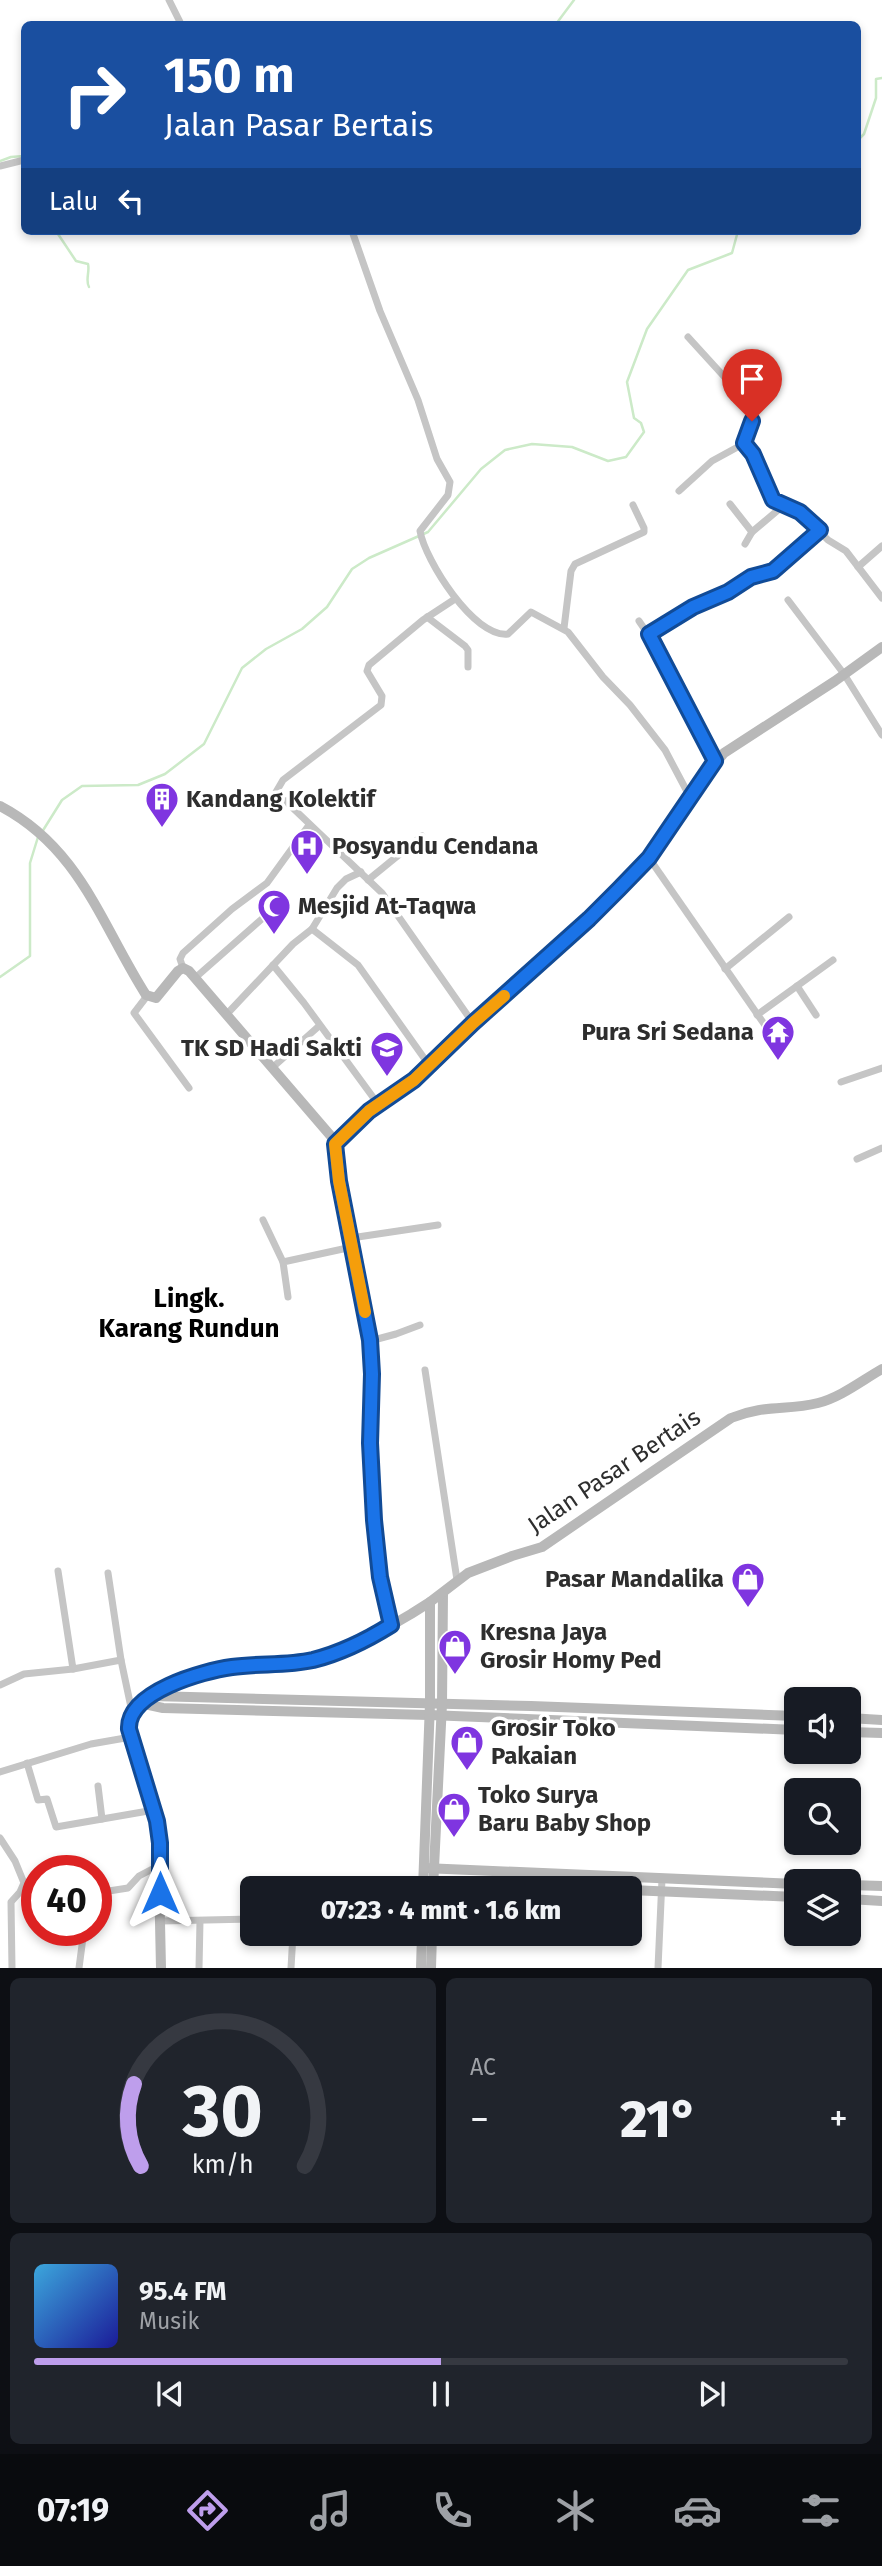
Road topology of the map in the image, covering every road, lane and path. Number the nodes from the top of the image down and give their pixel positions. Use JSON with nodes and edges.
{"nodes":[{"id":1,"x":182,"y":0,"type":"edge"},
{"id":2,"x":171,"y":3,"type":"edge"},
{"id":3,"x":180,"y":21,"type":"edge"},
{"id":4,"x":21,"y":161,"type":"edge"},
{"id":5,"x":0,"y":166,"type":"edge"},
{"id":6,"x":353,"y":235,"type":"edge"},
{"id":7,"x":688,"y":337,"type":"dead end"},
{"id":8,"x":744,"y":443,"type":"junction"},
{"id":9,"x":678,"y":491,"type":"dead end"},
{"id":10,"x":730,"y":504,"type":"dead end"},
{"id":11,"x":633,"y":505,"type":"dead end"},
{"id":12,"x":784,"y":505,"type":"junction"},
{"id":13,"x":820,"y":530,"type":"junction"},
{"id":14,"x":752,"y":532,"type":"junction"},
{"id":15,"x":745,"y":544,"type":"dead end"},
{"id":16,"x":882,"y":546,"type":"edge"},
{"id":17,"x":858,"y":567,"type":"junction"},
{"id":18,"x":882,"y":598,"type":"edge"},
{"id":19,"x":455,"y":599,"type":"junction"},
{"id":20,"x":788,"y":600,"type":"dead end"},
{"id":21,"x":427,"y":617,"type":"junction"},
{"id":22,"x":639,"y":621,"type":"dead end"},
{"id":23,"x":564,"y":628,"type":"junction"},
{"id":24,"x":649,"y":634,"type":"junction"},
{"id":25,"x":882,"y":647,"type":"edge"},
{"id":26,"x":468,"y":667,"type":"dead end"},
{"id":27,"x":844,"y":674,"type":"junction"},
{"id":28,"x":882,"y":735,"type":"edge"},
{"id":29,"x":715,"y":761,"type":"junction"},
{"id":30,"x":691,"y":799,"type":"junction"},
{"id":31,"x":0,"y":806,"type":"edge"},
{"id":32,"x":309,"y":825,"type":"junction"},
{"id":33,"x":422,"y":836,"type":"dead end"},
{"id":34,"x":649,"y":858,"type":"junction"},
{"id":35,"x":360,"y":872,"type":"junction"},
{"id":36,"x":368,"y":880,"type":"junction"},
{"id":37,"x":789,"y":917,"type":"dead end"},
{"id":38,"x":263,"y":918,"type":"dead end"},
{"id":39,"x":312,"y":929,"type":"junction"},
{"id":40,"x":833,"y":960,"type":"dead end"},
{"id":41,"x":273,"y":965,"type":"junction"},
{"id":42,"x":183,"y":968,"type":"junction"},
{"id":43,"x":725,"y":969,"type":"junction"},
{"id":44,"x":195,"y":978,"type":"junction"},
{"id":45,"x":797,"y":986,"type":"junction"},
{"id":46,"x":147,"y":996,"type":"junction"},
{"id":47,"x":226,"y":1015,"type":"junction"},
{"id":48,"x":757,"y":1015,"type":"junction"},
{"id":49,"x":816,"y":1015,"type":"dead end"},
{"id":50,"x":473,"y":1023,"type":"junction"},
{"id":51,"x":319,"y":1026,"type":"junction"},
{"id":52,"x":778,"y":1044,"type":"dead end"},
{"id":53,"x":429,"y":1065,"type":"junction"},
{"id":54,"x":272,"y":1068,"type":"junction"},
{"id":55,"x":882,"y":1068,"type":"edge"},
{"id":56,"x":841,"y":1082,"type":"dead end"},
{"id":57,"x":189,"y":1088,"type":"dead end"},
{"id":58,"x":378,"y":1104,"type":"junction"},
{"id":59,"x":336,"y":1142,"type":"junction"},
{"id":60,"x":882,"y":1148,"type":"edge"},
{"id":61,"x":857,"y":1158,"type":"dead end"},
{"id":62,"x":263,"y":1220,"type":"dead end"},
{"id":63,"x":438,"y":1225,"type":"dead end"},
{"id":64,"x":352,"y":1242,"type":"junction"},
{"id":65,"x":283,"y":1262,"type":"junction"},
{"id":66,"x":288,"y":1297,"type":"dead end"},
{"id":67,"x":420,"y":1325,"type":"dead end"},
{"id":68,"x":370,"y":1340,"type":"junction"},
{"id":69,"x":425,"y":1370,"type":"dead end"},
{"id":70,"x":882,"y":1370,"type":"edge"},
{"id":71,"x":58,"y":1571,"type":"dead end"},
{"id":72,"x":108,"y":1573,"type":"dead end"},
{"id":73,"x":457,"y":1580,"type":"junction"},
{"id":74,"x":443,"y":1593,"type":"junction"},
{"id":75,"x":430,"y":1602,"type":"junction"},
{"id":76,"x":391,"y":1625,"type":"junction"},
{"id":77,"x":121,"y":1660,"type":"junction"},
{"id":78,"x":73,"y":1669,"type":"junction"},
{"id":79,"x":0,"y":1685,"type":"edge"},
{"id":80,"x":335,"y":1701,"type":"junction"},
{"id":81,"x":430,"y":1703,"type":"junction"},
{"id":82,"x":140,"y":1704,"type":"junction"},
{"id":83,"x":442,"y":1704,"type":"junction"},
{"id":84,"x":334,"y":1713,"type":"junction"},
{"id":85,"x":429,"y":1715,"type":"junction"},
{"id":86,"x":442,"y":1716,"type":"junction"},
{"id":87,"x":784,"y":1716,"type":"edge"},
{"id":88,"x":861,"y":1719,"type":"edge"},
{"id":89,"x":882,"y":1720,"type":"edge"},
{"id":90,"x":784,"y":1730,"type":"edge"},
{"id":91,"x":861,"y":1732,"type":"edge"},
{"id":92,"x":882,"y":1733,"type":"edge"},
{"id":93,"x":131,"y":1737,"type":"junction"},
{"id":94,"x":27,"y":1763,"type":"junction"},
{"id":95,"x":0,"y":1772,"type":"edge"},
{"id":96,"x":98,"y":1786,"type":"dead end"},
{"id":97,"x":154,"y":1810,"type":"junction"},
{"id":98,"x":102,"y":1819,"type":"junction"},
{"id":99,"x":0,"y":1838,"type":"edge"},
{"id":100,"x":9,"y":1852,"type":"junction"},
{"id":101,"x":0,"y":1857,"type":"edge"},
{"id":102,"x":160,"y":1865,"type":"junction"},
{"id":103,"x":429,"y":1869,"type":"junction"},
{"id":104,"x":429,"y":1876,"type":"edge"},
{"id":105,"x":662,"y":1880,"type":"junction"},
{"id":106,"x":784,"y":1884,"type":"edge"},
{"id":107,"x":861,"y":1885,"type":"edge"},
{"id":108,"x":882,"y":1886,"type":"edge"},
{"id":109,"x":112,"y":1890,"type":"edge"},
{"id":110,"x":642,"y":1891,"type":"edge"},
{"id":111,"x":662,"y":1892,"type":"junction"},
{"id":112,"x":784,"y":1897,"type":"edge"},
{"id":113,"x":861,"y":1900,"type":"edge"},
{"id":114,"x":882,"y":1901,"type":"edge"},
{"id":115,"x":240,"y":1919,"type":"edge"},
{"id":116,"x":201,"y":1920,"type":"junction"},
{"id":117,"x":160,"y":1921,"type":"junction"},
{"id":118,"x":82,"y":1946,"type":"edge"},
{"id":119,"x":292,"y":1946,"type":"edge"},
{"id":120,"x":422,"y":1946,"type":"edge"},
{"id":121,"x":432,"y":1946,"type":"edge"},
{"id":122,"x":12,"y":1968,"type":"edge"},
{"id":123,"x":79,"y":1968,"type":"edge"},
{"id":124,"x":161,"y":1968,"type":"edge"},
{"id":125,"x":200,"y":1968,"type":"edge"},
{"id":126,"x":290,"y":1968,"type":"edge"},
{"id":127,"x":421,"y":1968,"type":"edge"},
{"id":128,"x":431,"y":1968,"type":"edge"},
{"id":129,"x":658,"y":1968,"type":"edge"}],
"edges":[{"from":1,"to":2,"type":"street"},
{"from":2,"to":3,"type":"street"},
{"from":4,"to":5,"type":"street"},
{"from":6,"to":19,"type":"street"},
{"from":7,"to":8,"type":"street"},
{"from":8,"to":9,"type":"street"},
{"from":8,"to":12,"type":"street"},
{"from":10,"to":14,"type":"street"},
{"from":11,"to":23,"type":"street"},
{"from":12,"to":13,"type":"street"},
{"from":12,"to":14,"type":"street"},
{"from":13,"to":17,"type":"street"},
{"from":13,"to":24,"type":"street"},
{"from":14,"to":15,"type":"street"},
{"from":16,"to":17,"type":"street"},
{"from":17,"to":18,"type":"street"},
{"from":19,"to":21,"type":"street"},
{"from":19,"to":23,"type":"street"},
{"from":20,"to":27,"type":"street"},
{"from":21,"to":26,"type":"street"},
{"from":21,"to":32,"type":"street"},
{"from":22,"to":24,"type":"street"},
{"from":23,"to":30,"type":"street"},
{"from":24,"to":29,"type":"street"},
{"from":25,"to":27,"type":"street"},
{"from":27,"to":28,"type":"street"},
{"from":27,"to":29,"type":"street"},
{"from":29,"to":30,"type":"street"},
{"from":30,"to":34,"type":"street"},
{"from":31,"to":46,"type":"street"},
{"from":32,"to":35,"type":"street"},
{"from":32,"to":42,"type":"street"},
{"from":33,"to":36,"type":"street"},
{"from":34,"to":43,"type":"street"},
{"from":34,"to":50,"type":"street"},
{"from":35,"to":36,"type":"street"},
{"from":35,"to":39,"type":"street"},
{"from":36,"to":50,"type":"street"},
{"from":37,"to":43,"type":"street"},
{"from":38,"to":44,"type":"street"},
{"from":39,"to":41,"type":"street"},
{"from":39,"to":53,"type":"street"},
{"from":40,"to":45,"type":"street"},
{"from":41,"to":47,"type":"street"},
{"from":41,"to":51,"type":"street"},
{"from":42,"to":44,"type":"street"},
{"from":42,"to":46,"type":"street"},
{"from":43,"to":48,"type":"street"},
{"from":44,"to":47,"type":"street"},
{"from":45,"to":48,"type":"street"},
{"from":45,"to":49,"type":"street"},
{"from":46,"to":57,"type":"street"},
{"from":47,"to":54,"type":"street"},
{"from":48,"to":52,"type":"street"},
{"from":50,"to":53,"type":"street"},
{"from":51,"to":54,"type":"street"},
{"from":51,"to":58,"type":"street"},
{"from":53,"to":58,"type":"street"},
{"from":54,"to":59,"type":"street"},
{"from":55,"to":56,"type":"street"},
{"from":58,"to":59,"type":"street"},
{"from":59,"to":64,"type":"street"},
{"from":60,"to":61,"type":"street"},
{"from":62,"to":65,"type":"street"},
{"from":63,"to":64,"type":"street"},
{"from":64,"to":65,"type":"street"},
{"from":64,"to":68,"type":"street"},
{"from":65,"to":66,"type":"street"},
{"from":67,"to":68,"type":"street"},
{"from":68,"to":76,"type":"street"},
{"from":69,"to":73,"type":"street"},
{"from":70,"to":73,"type":"street","name":"Jalan Pasar Bertais"},
{"from":71,"to":78,"type":"street"},
{"from":72,"to":77,"type":"street"},
{"from":73,"to":74,"type":"street","name":"Jalan Pasar Bertais"},
{"from":74,"to":75,"type":"street","name":"Jalan Pasar Bertais"},
{"from":74,"to":83,"type":"street"},
{"from":75,"to":76,"type":"street","name":"Jalan Pasar Bertais"},
{"from":75,"to":81,"type":"street"},
{"from":76,"to":82,"type":"street","name":"Jalan Pasar Bertais"},
{"from":77,"to":78,"type":"street"},
{"from":77,"to":82,"type":"street"},
{"from":78,"to":79,"type":"street"},
{"from":80,"to":81,"type":"street"},
{"from":80,"to":82,"type":"street"},
{"from":80,"to":84,"type":"street"},
{"from":81,"to":83,"type":"street"},
{"from":81,"to":85,"type":"street"},
{"from":82,"to":84,"type":"street"},
{"from":82,"to":93,"type":"street"},
{"from":83,"to":86,"type":"street"},
{"from":83,"to":87,"type":"street"},
{"from":84,"to":85,"type":"street"},
{"from":85,"to":86,"type":"street"},
{"from":85,"to":103,"type":"street"},
{"from":86,"to":90,"type":"street"},
{"from":86,"to":103,"type":"street"},
{"from":88,"to":89,"type":"street"},
{"from":91,"to":92,"type":"street"},
{"from":93,"to":94,"type":"street"},
{"from":93,"to":97,"type":"street"},
{"from":94,"to":95,"type":"street"},
{"from":94,"to":98,"type":"street"},
{"from":96,"to":98,"type":"street"},
{"from":97,"to":98,"type":"street"},
{"from":97,"to":102,"type":"street"},
{"from":99,"to":100,"type":"street"},
{"from":100,"to":101,"type":"street"},
{"from":100,"to":122,"type":"street"},
{"from":102,"to":109,"type":"street"},
{"from":102,"to":117,"type":"street"},
{"from":103,"to":104,"type":"street"},
{"from":103,"to":105,"type":"street"},
{"from":105,"to":106,"type":"street"},
{"from":105,"to":111,"type":"street"},
{"from":107,"to":108,"type":"street"},
{"from":110,"to":111,"type":"street"},
{"from":111,"to":112,"type":"street"},
{"from":111,"to":129,"type":"street"},
{"from":113,"to":114,"type":"street"},
{"from":115,"to":116,"type":"street"},
{"from":116,"to":117,"type":"street"},
{"from":116,"to":125,"type":"street"},
{"from":117,"to":124,"type":"street"},
{"from":118,"to":123,"type":"street"},
{"from":119,"to":126,"type":"street"},
{"from":120,"to":127,"type":"street"},
{"from":121,"to":128,"type":"street"}]}
